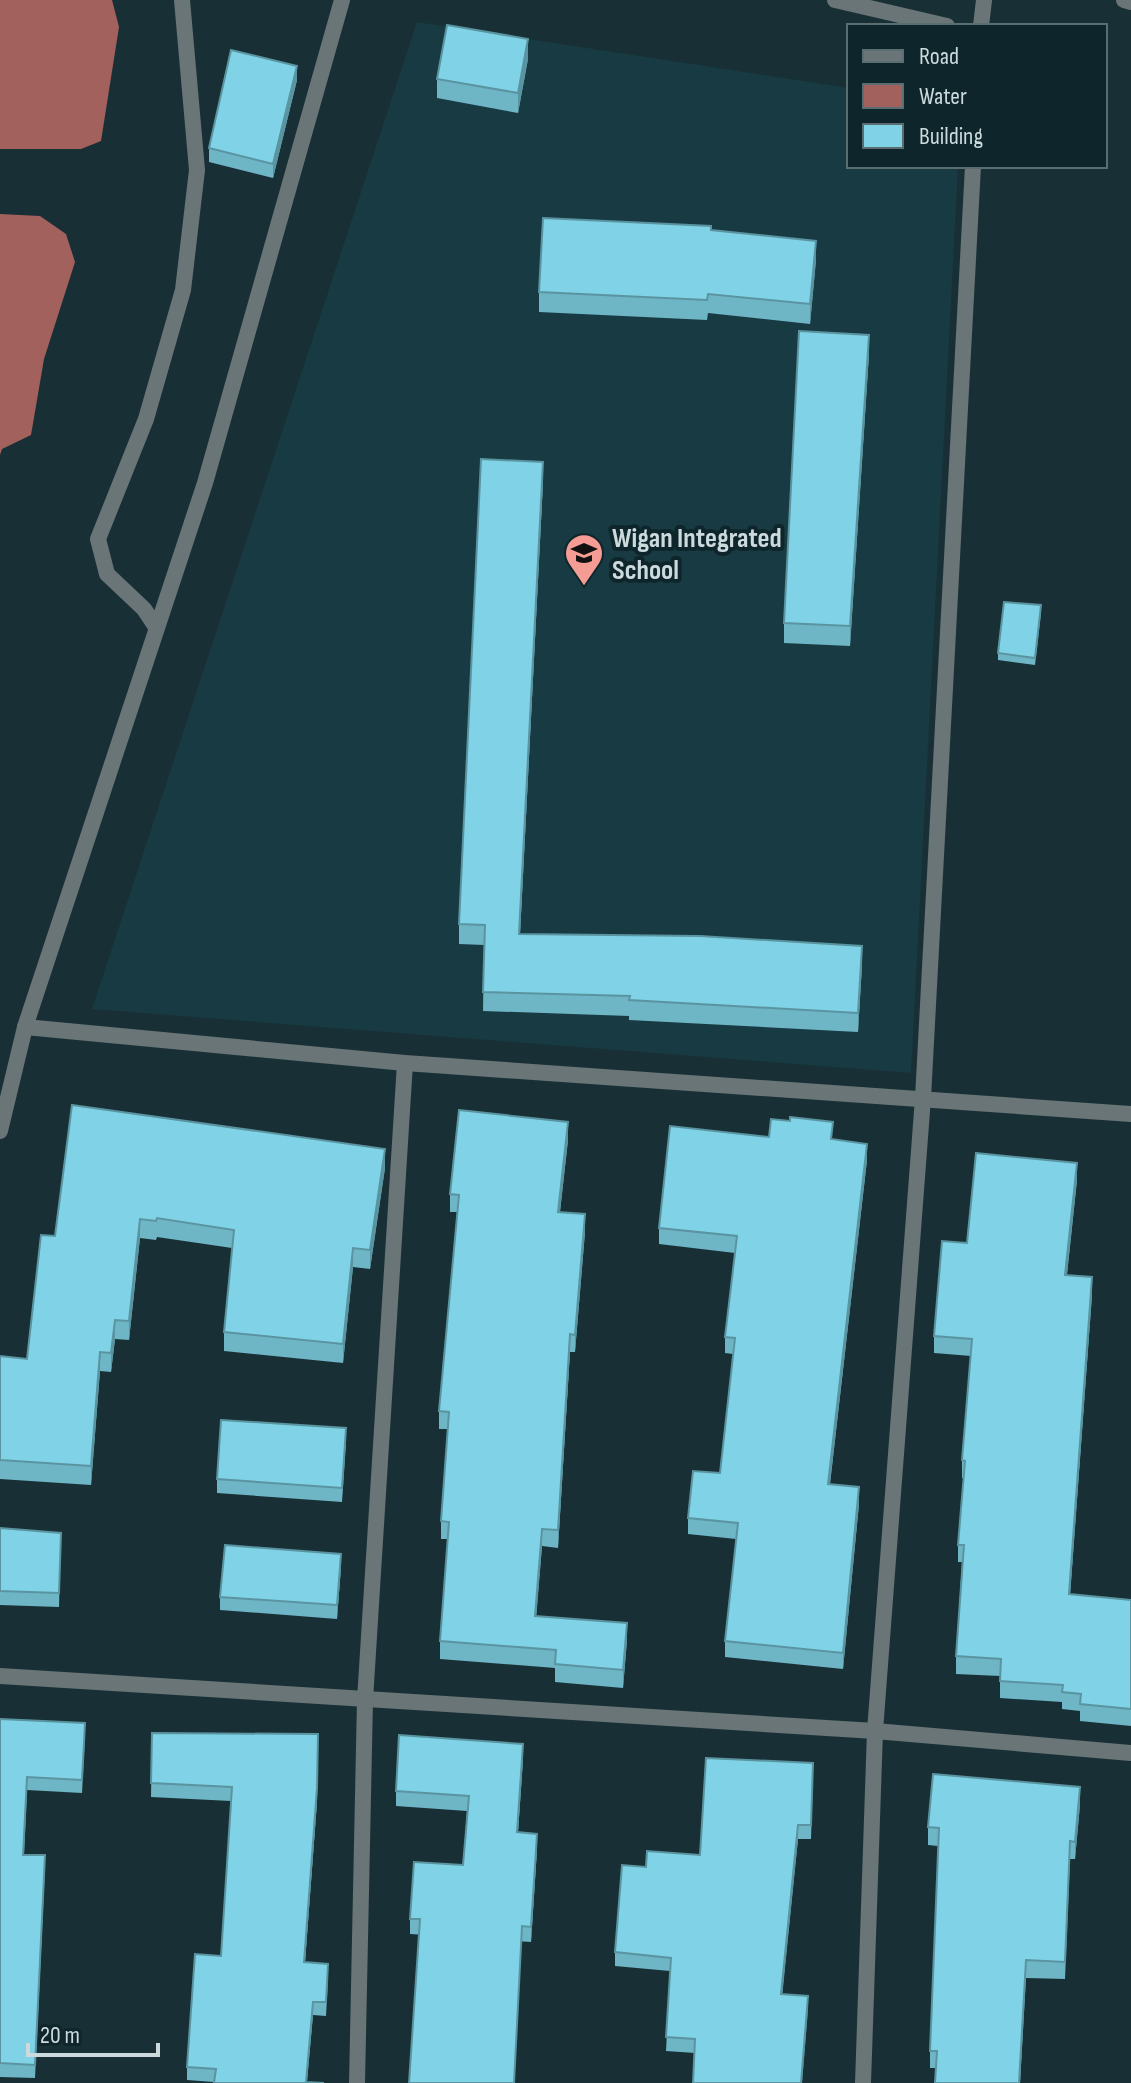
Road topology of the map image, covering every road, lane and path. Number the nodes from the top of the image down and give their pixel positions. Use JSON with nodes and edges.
{"nodes":[{"id":1,"x":182,"y":0,"type":"edge"},
{"id":2,"x":342,"y":0,"type":"edge"},
{"id":3,"x":835,"y":0,"type":"edge"},
{"id":4,"x":984,"y":0,"type":"edge"},
{"id":5,"x":1124,"y":0,"type":"edge"},
{"id":6,"x":1131,"y":2,"type":"edge"},
{"id":7,"x":938,"y":24,"type":"edge"},
{"id":8,"x":981,"y":24,"type":"edge"},
{"id":9,"x":973,"y":168,"type":"edge"},
{"id":10,"x":156,"y":627,"type":"junction"},
{"id":11,"x":25,"y":1027,"type":"junction"},
{"id":12,"x":405,"y":1063,"type":"junction"},
{"id":13,"x":923,"y":1098,"type":"junction"},
{"id":14,"x":1131,"y":1114,"type":"edge"},
{"id":15,"x":0,"y":1131,"type":"edge"},
{"id":16,"x":0,"y":1676,"type":"edge"},
{"id":17,"x":365,"y":1700,"type":"junction"},
{"id":18,"x":875,"y":1731,"type":"junction"},
{"id":19,"x":1131,"y":1753,"type":"edge"},
{"id":20,"x":357,"y":2083,"type":"edge"},
{"id":21,"x":863,"y":2083,"type":"edge"}],
"edges":[{"from":1,"to":10,"type":"street"},
{"from":2,"to":10,"type":"street"},
{"from":3,"to":7,"type":"street"},
{"from":4,"to":8,"type":"street"},
{"from":5,"to":6,"type":"street"},
{"from":9,"to":13,"type":"street"},
{"from":10,"to":11,"type":"street"},
{"from":11,"to":12,"type":"street"},
{"from":11,"to":15,"type":"street"},
{"from":12,"to":13,"type":"street"},
{"from":12,"to":17,"type":"street"},
{"from":13,"to":14,"type":"street"},
{"from":13,"to":18,"type":"street"},
{"from":16,"to":17,"type":"street"},
{"from":17,"to":18,"type":"street"},
{"from":17,"to":20,"type":"street"},
{"from":18,"to":19,"type":"street"},
{"from":18,"to":21,"type":"street"}]}
